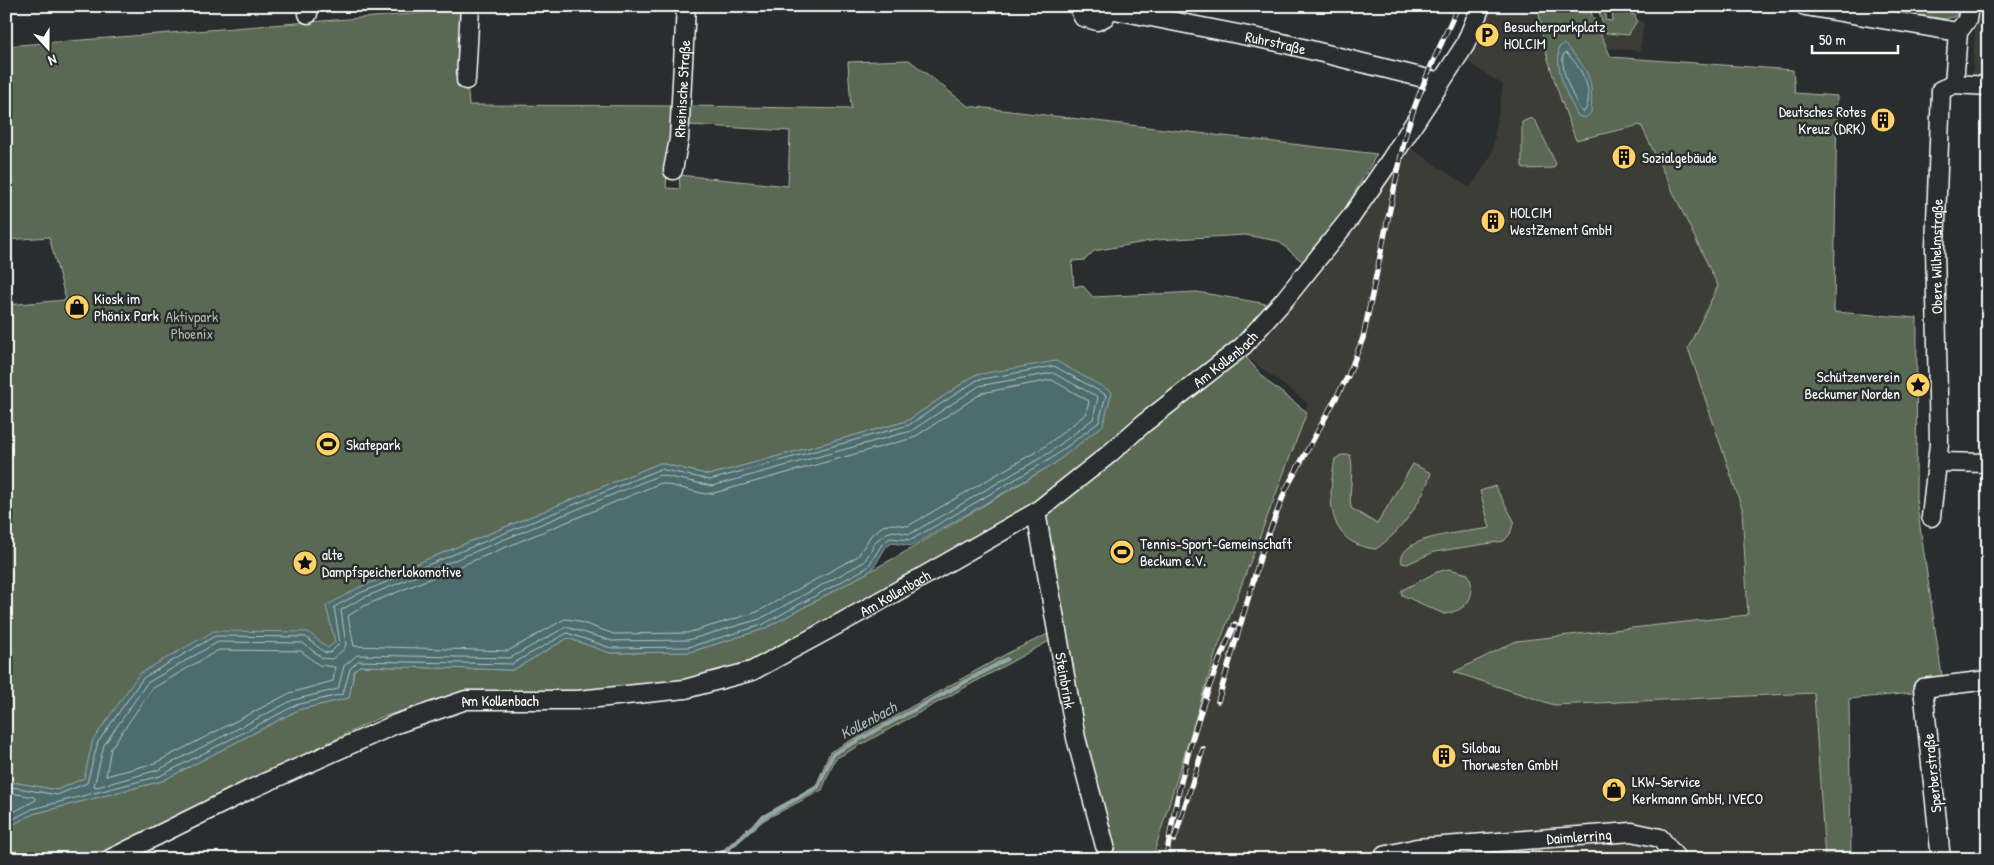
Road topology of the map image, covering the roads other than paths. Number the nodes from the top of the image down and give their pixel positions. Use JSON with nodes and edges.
{"nodes":[{"id":1,"x":470,"y":6,"type":"edge"},
{"id":2,"x":686,"y":6,"type":"edge"},
{"id":3,"x":1078,"y":6,"type":"edge"},
{"id":4,"x":1481,"y":6,"type":"edge"},
{"id":5,"x":1805,"y":6,"type":"edge"},
{"id":6,"x":1969,"y":6,"type":"edge"},
{"id":7,"x":1110,"y":7,"type":"edge"},
{"id":8,"x":1958,"y":32,"type":"junction"},
{"id":9,"x":466,"y":80,"type":"dead end"},
{"id":10,"x":1440,"y":82,"type":"junction"},
{"id":11,"x":1954,"y":84,"type":"junction"},
{"id":12,"x":1988,"y":86,"type":"edge"},
{"id":13,"x":673,"y":170,"type":"dead end"},
{"id":14,"x":1937,"y":462,"type":"junction"},
{"id":15,"x":1988,"y":463,"type":"edge"},
{"id":16,"x":1036,"y":512,"type":"junction"},
{"id":17,"x":1930,"y":517,"type":"dead end"},
{"id":18,"x":1988,"y":680,"type":"edge"},
{"id":19,"x":1105,"y":846,"type":"dead end"},
{"id":20,"x":110,"y":859,"type":"edge"},
{"id":21,"x":1382,"y":859,"type":"edge"},
{"id":22,"x":1676,"y":859,"type":"edge"},
{"id":23,"x":1941,"y":859,"type":"edge"}],
"edges":[{"from":1,"to":9,"type":"street"},
{"from":2,"to":13,"type":"street","name":"Rheinische Straße"},
{"from":3,"to":7,"type":"street","name":"Ruhrstraße"},
{"from":4,"to":10,"type":"street","name":"Am Kollenbach"},
{"from":5,"to":8,"type":"street"},
{"from":6,"to":8,"type":"street"},
{"from":7,"to":10,"type":"street","name":"Ruhrstraße"},
{"from":8,"to":11,"type":"street"},
{"from":10,"to":16,"type":"street","name":"Am Kollenbach"},
{"from":11,"to":12,"type":"street"},
{"from":11,"to":14,"type":"street","name":"Obere Wilhelmstraße"},
{"from":14,"to":15,"type":"street"},
{"from":14,"to":17,"type":"street","name":"Obere Wilhelmstraße"},
{"from":16,"to":19,"type":"street","name":"Steinbrink"},
{"from":16,"to":20,"type":"street","name":"Am Kollenbach"},
{"from":18,"to":23,"type":"street","name":"Sperberstraße"},
{"from":21,"to":22,"type":"street","name":"Daimlerring"}]}
